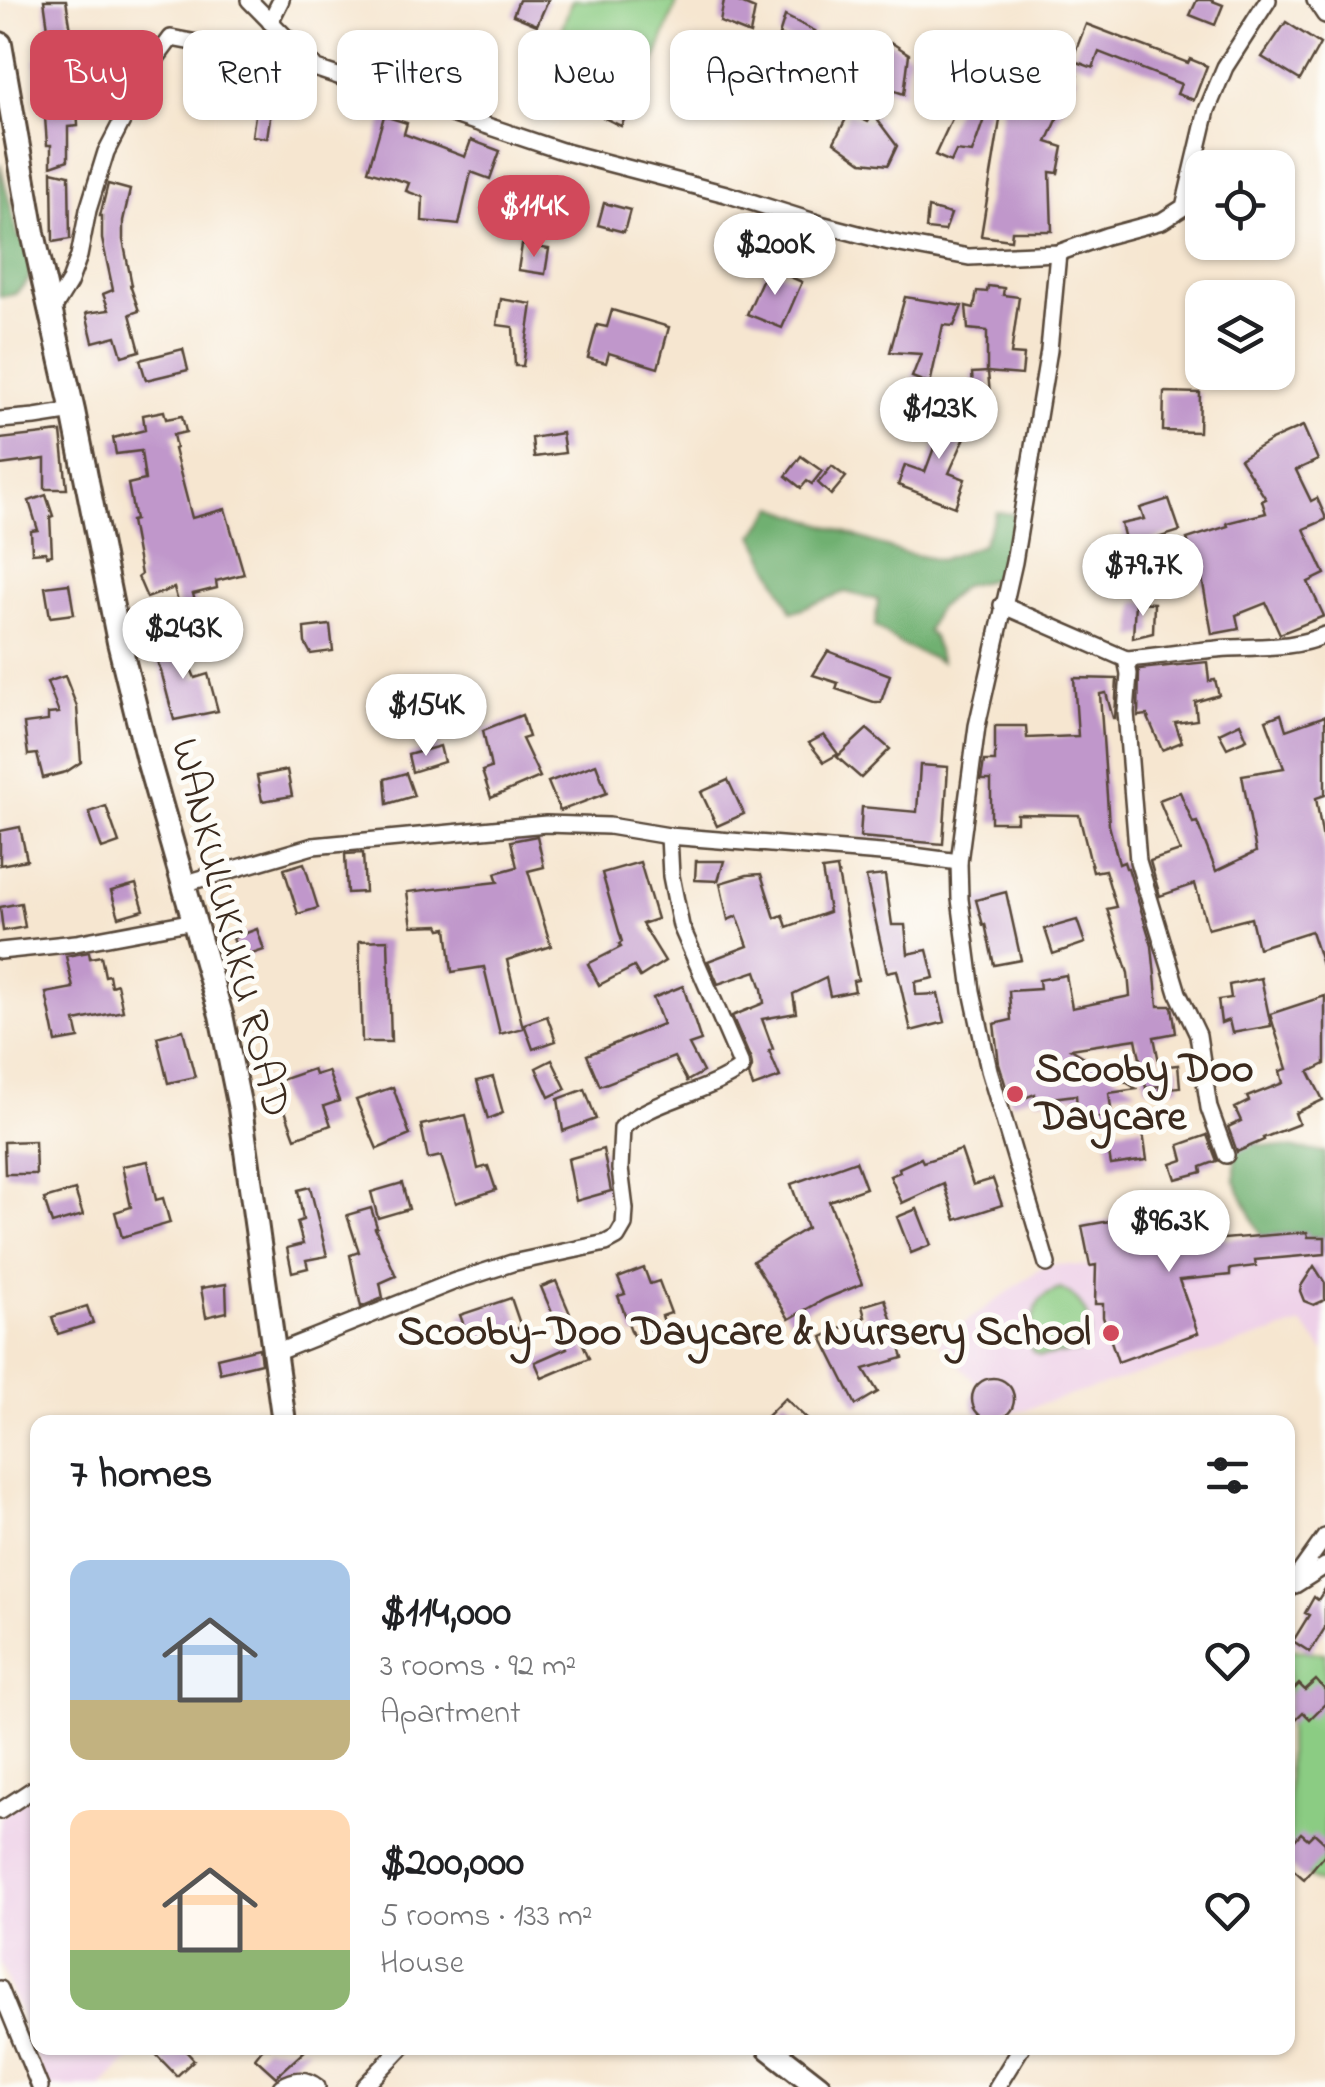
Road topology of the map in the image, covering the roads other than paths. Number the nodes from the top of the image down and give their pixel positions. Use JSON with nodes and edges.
{"nodes":[{"id":1,"x":249,"y":0,"type":"edge"},
{"id":2,"x":281,"y":0,"type":"edge"},
{"id":3,"x":1268,"y":0,"type":"edge"},
{"id":4,"x":1316,"y":0,"type":"edge"},
{"id":5,"x":1325,"y":16,"type":"edge"},
{"id":6,"x":270,"y":22,"type":"junction"},
{"id":7,"x":0,"y":44,"type":"edge"},
{"id":8,"x":318,"y":69,"type":"junction"},
{"id":9,"x":1058,"y":253,"type":"junction"},
{"id":10,"x":50,"y":314,"type":"junction"},
{"id":11,"x":74,"y":411,"type":"junction"},
{"id":12,"x":0,"y":420,"type":"edge"},
{"id":13,"x":1002,"y":605,"type":"junction"},
{"id":14,"x":1325,"y":635,"type":"edge"},
{"id":15,"x":1126,"y":659,"type":"junction"},
{"id":16,"x":668,"y":836,"type":"junction"},
{"id":17,"x":959,"y":862,"type":"junction"},
{"id":18,"x":183,"y":884,"type":"junction"},
{"id":19,"x":194,"y":921,"type":"junction"},
{"id":20,"x":0,"y":951,"type":"edge"},
{"id":21,"x":1226,"y":1155,"type":"dead end"},
{"id":22,"x":1047,"y":1264,"type":"dead end"},
{"id":23,"x":275,"y":1353,"type":"junction"},
{"id":24,"x":283,"y":1415,"type":"edge"},
{"id":25,"x":1325,"y":1538,"type":"edge"},
{"id":26,"x":1325,"y":1566,"type":"edge"},
{"id":27,"x":1295,"y":1579,"type":"edge"},
{"id":28,"x":1295,"y":1585,"type":"edge"},
{"id":29,"x":30,"y":1791,"type":"edge"},
{"id":30,"x":0,"y":1811,"type":"edge"},
{"id":31,"x":0,"y":1989,"type":"edge"},
{"id":32,"x":394,"y":2055,"type":"edge"},
{"id":33,"x":779,"y":2055,"type":"edge"},
{"id":34,"x":1017,"y":2055,"type":"edge"},
{"id":35,"x":40,"y":2087,"type":"edge"},
{"id":36,"x":281,"y":2087,"type":"edge"},
{"id":37,"x":317,"y":2087,"type":"edge"},
{"id":38,"x":364,"y":2087,"type":"edge"},
{"id":39,"x":819,"y":2087,"type":"edge"},
{"id":40,"x":997,"y":2087,"type":"edge"}],
"edges":[{"from":1,"to":6,"type":"street"},
{"from":2,"to":6,"type":"street"},
{"from":3,"to":9,"type":"street"},
{"from":4,"to":5,"type":"street"},
{"from":6,"to":8,"type":"street"},
{"from":7,"to":10,"type":"main road","name":"WANKULUKUKU ROAD"},
{"from":8,"to":9,"type":"street"},
{"from":8,"to":10,"type":"street"},
{"from":9,"to":13,"type":"street"},
{"from":10,"to":11,"type":"main road","name":"WANKULUKUKU ROAD"},
{"from":11,"to":12,"type":"street"},
{"from":11,"to":18,"type":"main road","name":"WANKULUKUKU ROAD"},
{"from":13,"to":15,"type":"street"},
{"from":13,"to":17,"type":"street"},
{"from":14,"to":15,"type":"street"},
{"from":15,"to":21,"type":"street"},
{"from":16,"to":17,"type":"street"},
{"from":16,"to":18,"type":"street"},
{"from":16,"to":23,"type":"street"},
{"from":17,"to":22,"type":"street"},
{"from":18,"to":19,"type":"main road","name":"WANKULUKUKU ROAD"},
{"from":19,"to":20,"type":"street"},
{"from":19,"to":23,"type":"main road","name":"WANKULUKUKU ROAD"},
{"from":23,"to":24,"type":"main road","name":"WANKULUKUKU ROAD"},
{"from":25,"to":27,"type":"street"},
{"from":26,"to":28,"type":"street"},
{"from":29,"to":30,"type":"street"},
{"from":31,"to":35,"type":"street"},
{"from":32,"to":38,"type":"street"},
{"from":33,"to":39,"type":"main road"},
{"from":34,"to":40,"type":"street"},
{"from":36,"to":37,"type":"street"}]}
